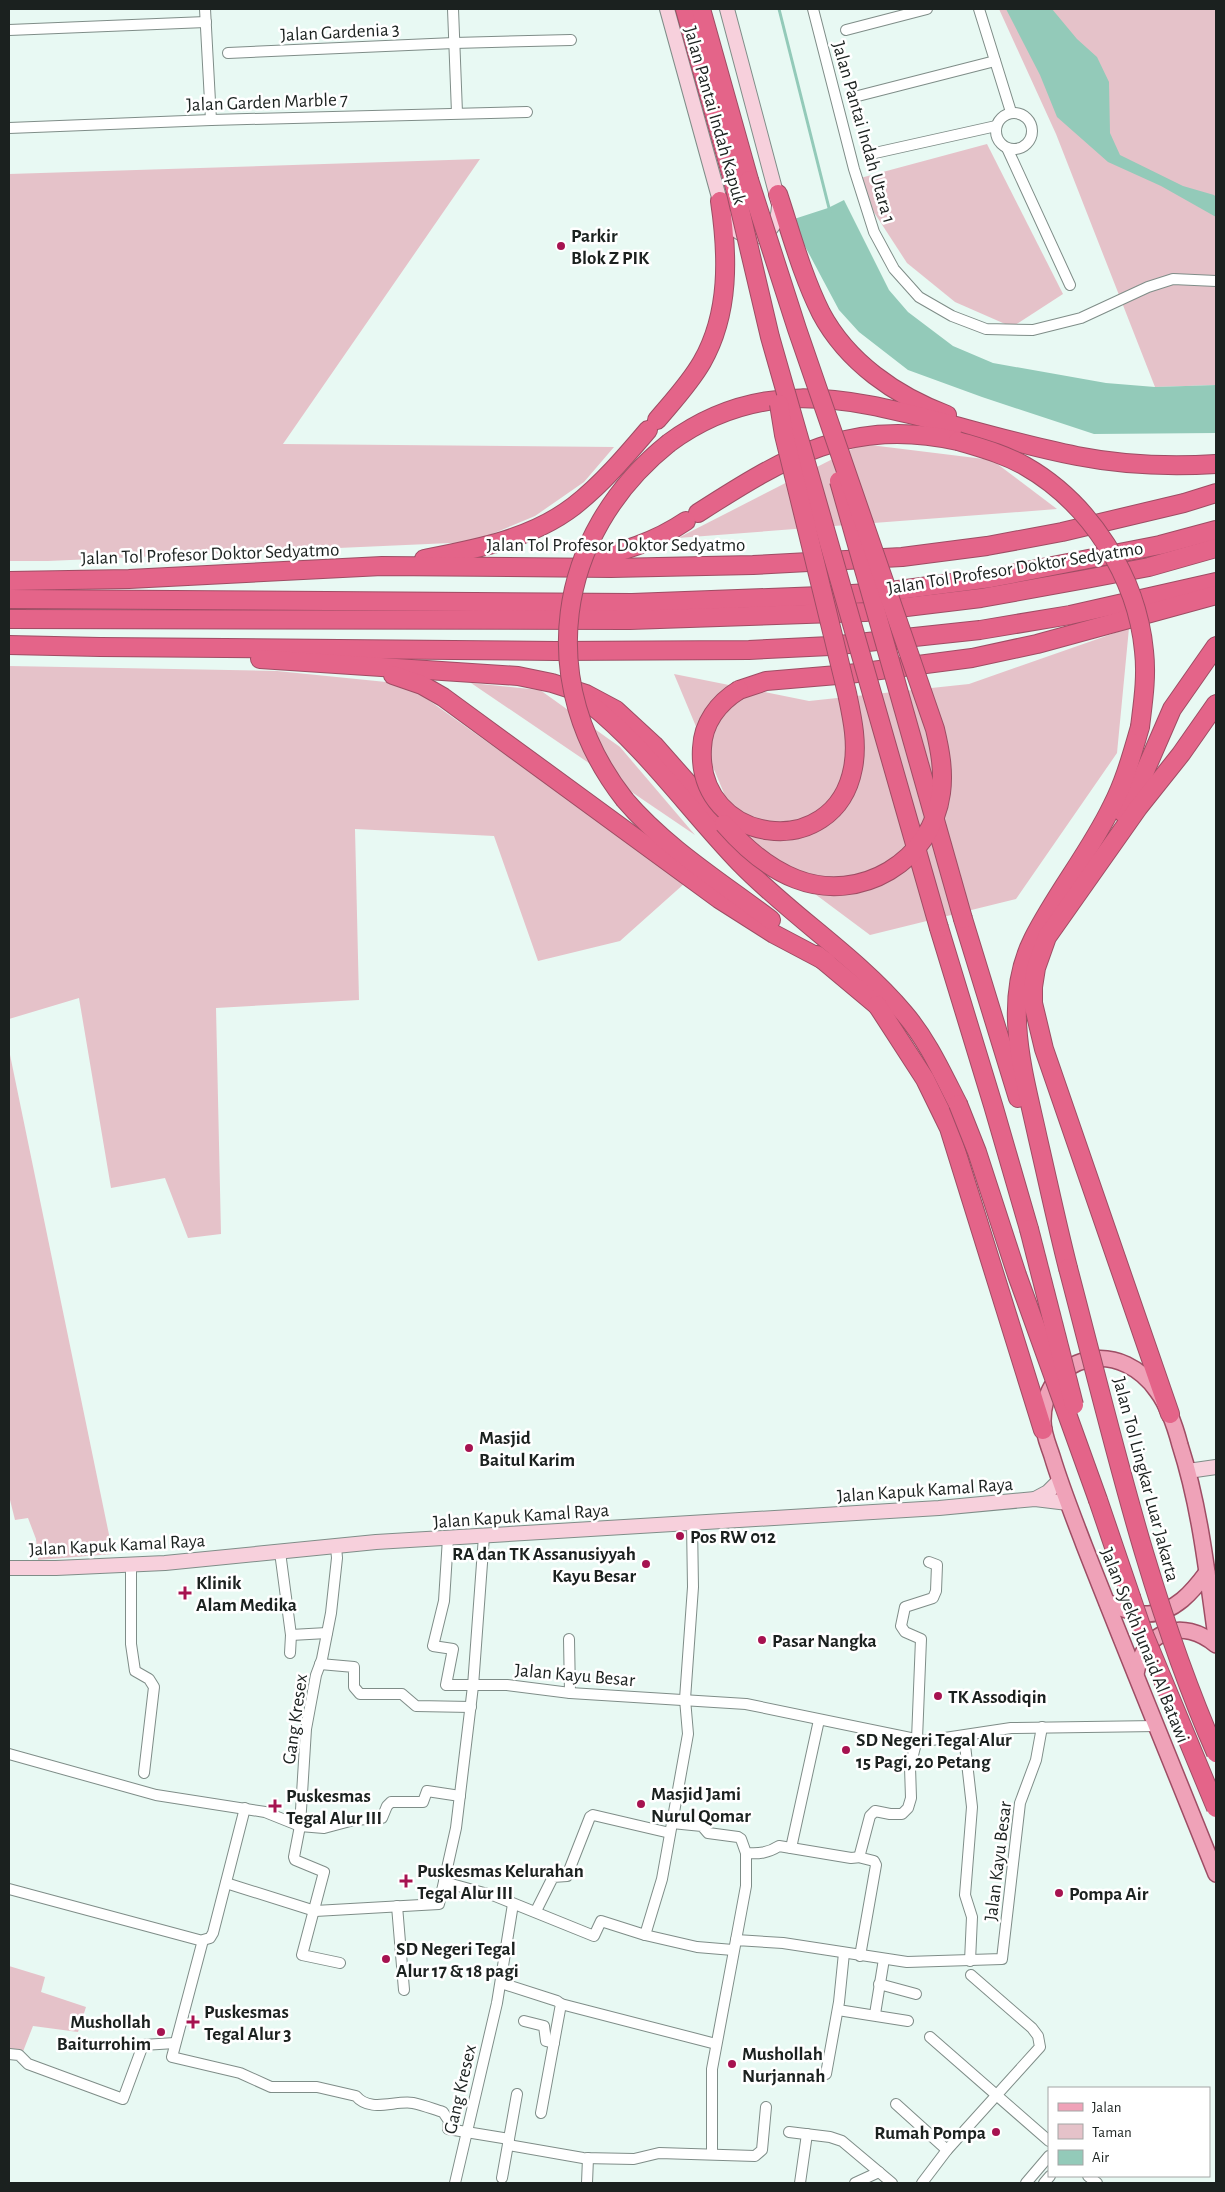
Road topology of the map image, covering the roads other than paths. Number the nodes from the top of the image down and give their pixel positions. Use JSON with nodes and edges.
{"nodes":[{"id":1,"x":205,"y":9,"type":"edge"},
{"id":2,"x":453,"y":9,"type":"edge"},
{"id":3,"x":667,"y":9,"type":"edge"},
{"id":4,"x":685,"y":9,"type":"edge"},
{"id":5,"x":701,"y":9,"type":"edge"},
{"id":6,"x":727,"y":9,"type":"edge"},
{"id":7,"x":813,"y":9,"type":"edge"},
{"id":8,"x":927,"y":9,"type":"edge"},
{"id":9,"x":979,"y":9,"type":"edge"},
{"id":10,"x":206,"y":22,"type":"junction"},
{"id":11,"x":9,"y":30,"type":"edge"},
{"id":12,"x":846,"y":30,"type":"dead end"},
{"id":13,"x":571,"y":40,"type":"dead end"},
{"id":14,"x":454,"y":43,"type":"junction"},
{"id":15,"x":228,"y":53,"type":"dead end"},
{"id":16,"x":994,"y":61,"type":"junction"},
{"id":17,"x":858,"y":96,"type":"dead end"},
{"id":18,"x":527,"y":112,"type":"dead end"},
{"id":19,"x":1011,"y":112,"type":"junction"},
{"id":20,"x":457,"y":113,"type":"junction"},
{"id":21,"x":211,"y":120,"type":"junction"},
{"id":22,"x":996,"y":126,"type":"junction"},
{"id":23,"x":9,"y":128,"type":"edge"},
{"id":24,"x":1007,"y":148,"type":"junction"},
{"id":25,"x":875,"y":153,"type":"dead end"},
{"id":26,"x":742,"y":182,"type":"junction"},
{"id":27,"x":778,"y":194,"type":"junction"},
{"id":28,"x":720,"y":201,"type":"junction"},
{"id":29,"x":1216,"y":281,"type":"edge"},
{"id":30,"x":1070,"y":285,"type":"dead end"},
{"id":31,"x":797,"y":329,"type":"junction"},
{"id":32,"x":770,"y":337,"type":"junction"},
{"id":33,"x":1052,"y":450,"type":"junction"},
{"id":34,"x":1216,"y":464,"type":"edge"},
{"id":35,"x":1216,"y":493,"type":"edge"},
{"id":36,"x":1216,"y":530,"type":"edge"},
{"id":37,"x":1216,"y":548,"type":"edge"},
{"id":38,"x":382,"y":566,"type":"junction"},
{"id":39,"x":558,"y":567,"type":"junction"},
{"id":40,"x":9,"y":581,"type":"edge"},
{"id":41,"x":1216,"y":582,"type":"edge"},
{"id":42,"x":1216,"y":595,"type":"edge"},
{"id":43,"x":9,"y":599,"type":"edge"},
{"id":44,"x":9,"y":619,"type":"edge"},
{"id":45,"x":9,"y":645,"type":"edge"},
{"id":46,"x":1216,"y":646,"type":"edge"},
{"id":47,"x":100,"y":648,"type":"junction"},
{"id":48,"x":369,"y":667,"type":"junction"},
{"id":49,"x":568,"y":688,"type":"junction"},
{"id":50,"x":1216,"y":704,"type":"edge"},
{"id":51,"x":1033,"y":940,"type":"junction"},
{"id":52,"x":827,"y":962,"type":"junction"},
{"id":53,"x":877,"y":1005,"type":"junction"},
{"id":54,"x":954,"y":1097,"type":"junction"},
{"id":55,"x":1056,"y":1220,"type":"junction"},
{"id":56,"x":1170,"y":1414,"type":"junction"},
{"id":57,"x":1043,"y":1430,"type":"junction"},
{"id":58,"x":1216,"y":1467,"type":"edge"},
{"id":59,"x":1188,"y":1471,"type":"junction"},
{"id":60,"x":1060,"y":1480,"type":"junction"},
{"id":61,"x":1035,"y":1499,"type":"junction"},
{"id":62,"x":1098,"y":1500,"type":"junction"},
{"id":63,"x":1068,"y":1503,"type":"junction"},
{"id":64,"x":692,"y":1523,"type":"junction"},
{"id":65,"x":484,"y":1536,"type":"junction"},
{"id":66,"x":448,"y":1538,"type":"junction"},
{"id":67,"x":336,"y":1547,"type":"junction"},
{"id":68,"x":280,"y":1552,"type":"junction"},
{"id":69,"x":929,"y":1562,"type":"dead end"},
{"id":70,"x":131,"y":1564,"type":"junction"},
{"id":71,"x":9,"y":1568,"type":"edge"},
{"id":72,"x":1207,"y":1572,"type":"junction"},
{"id":73,"x":1107,"y":1602,"type":"junction"},
{"id":74,"x":328,"y":1633,"type":"junction"},
{"id":75,"x":291,"y":1635,"type":"junction"},
{"id":76,"x":1216,"y":1637,"type":"edge"},
{"id":77,"x":569,"y":1639,"type":"dead end"},
{"id":78,"x":1216,"y":1645,"type":"edge"},
{"id":79,"x":290,"y":1653,"type":"dead end"},
{"id":80,"x":320,"y":1664,"type":"junction"},
{"id":81,"x":1136,"y":1674,"type":"junction"},
{"id":82,"x":474,"y":1686,"type":"junction"},
{"id":83,"x":570,"y":1693,"type":"junction"},
{"id":84,"x":685,"y":1699,"type":"junction"},
{"id":85,"x":471,"y":1707,"type":"junction"},
{"id":86,"x":819,"y":1720,"type":"junction"},
{"id":87,"x":1157,"y":1726,"type":"junction"},
{"id":88,"x":1042,"y":1728,"type":"junction"},
{"id":89,"x":964,"y":1736,"type":"junction"},
{"id":90,"x":917,"y":1738,"type":"junction"},
{"id":91,"x":1216,"y":1753,"type":"edge"},
{"id":92,"x":9,"y":1754,"type":"edge"},
{"id":93,"x":144,"y":1773,"type":"dead end"},
{"id":94,"x":460,"y":1796,"type":"junction"},
{"id":95,"x":245,"y":1808,"type":"junction"},
{"id":96,"x":1216,"y":1808,"type":"edge"},
{"id":97,"x":300,"y":1826,"type":"junction"},
{"id":98,"x":671,"y":1828,"type":"junction"},
{"id":99,"x":791,"y":1848,"type":"junction"},
{"id":100,"x":746,"y":1853,"type":"junction"},
{"id":101,"x":861,"y":1857,"type":"junction"},
{"id":102,"x":1216,"y":1874,"type":"edge"},
{"id":103,"x":444,"y":1882,"type":"junction"},
{"id":104,"x":226,"y":1883,"type":"junction"},
{"id":105,"x":9,"y":1889,"type":"edge"},
{"id":106,"x":513,"y":1904,"type":"junction"},
{"id":107,"x":397,"y":1906,"type":"junction"},
{"id":108,"x":315,"y":1911,"type":"junction"},
{"id":109,"x":536,"y":1911,"type":"junction"},
{"id":110,"x":645,"y":1935,"type":"junction"},
{"id":111,"x":199,"y":1940,"type":"dead end"},
{"id":112,"x":734,"y":1945,"type":"junction"},
{"id":113,"x":844,"y":1953,"type":"junction"},
{"id":114,"x":860,"y":1956,"type":"junction"},
{"id":115,"x":884,"y":1959,"type":"junction"},
{"id":116,"x":965,"y":1961,"type":"junction"},
{"id":117,"x":340,"y":1963,"type":"dead end"},
{"id":118,"x":971,"y":1975,"type":"dead end"},
{"id":119,"x":501,"y":1984,"type":"junction"},
{"id":120,"x":879,"y":1984,"type":"junction"},
{"id":121,"x":404,"y":1990,"type":"dead end"},
{"id":122,"x":916,"y":1994,"type":"dead end"},
{"id":123,"x":561,"y":2004,"type":"junction"},
{"id":124,"x":838,"y":2010,"type":"junction"},
{"id":125,"x":875,"y":2014,"type":"junction"},
{"id":126,"x":524,"y":2021,"type":"dead end"},
{"id":127,"x":908,"y":2021,"type":"dead end"},
{"id":128,"x":930,"y":2037,"type":"dead end"},
{"id":129,"x":554,"y":2043,"type":"junction"},
{"id":130,"x":176,"y":2044,"type":"junction"},
{"id":131,"x":716,"y":2044,"type":"junction"},
{"id":132,"x":9,"y":2054,"type":"edge"},
{"id":133,"x":826,"y":2074,"type":"dead end"},
{"id":134,"x":517,"y":2094,"type":"dead end"},
{"id":135,"x":997,"y":2095,"type":"junction"},
{"id":136,"x":896,"y":2104,"type":"dead end"},
{"id":137,"x":766,"y":2107,"type":"dead end"},
{"id":138,"x":541,"y":2114,"type":"dead end"},
{"id":139,"x":467,"y":2132,"type":"junction"},
{"id":140,"x":789,"y":2132,"type":"dead end"},
{"id":141,"x":807,"y":2134,"type":"junction"},
{"id":142,"x":1048,"y":2140,"type":"edge"},
{"id":143,"x":508,"y":2142,"type":"junction"},
{"id":144,"x":947,"y":2150,"type":"junction"},
{"id":145,"x":712,"y":2154,"type":"junction"},
{"id":146,"x":1048,"y":2157,"type":"edge"},
{"id":147,"x":588,"y":2158,"type":"junction"},
{"id":148,"x":879,"y":2172,"type":"junction"},
{"id":149,"x":502,"y":2178,"type":"dead end"},
{"id":150,"x":454,"y":2183,"type":"edge"},
{"id":151,"x":587,"y":2183,"type":"edge"},
{"id":152,"x":800,"y":2183,"type":"edge"},
{"id":153,"x":855,"y":2183,"type":"edge"},
{"id":154,"x":892,"y":2183,"type":"edge"},
{"id":155,"x":922,"y":2183,"type":"edge"},
{"id":156,"x":1026,"y":2183,"type":"edge"}],
"edges":[{"from":1,"to":10,"type":"street"},
{"from":2,"to":14,"type":"street"},
{"from":3,"to":28,"type":"main road","name":"Jalan Pantai Indah Kapuk"},
{"from":4,"to":26,"type":"highway"},
{"from":5,"to":26,"type":"highway"},
{"from":6,"to":27,"type":"main road","name":"Jalan Pantai Indah Kapuk"},
{"from":7,"to":29,"type":"street","name":"Jalan Pantai Indah Utara 1"},
{"from":8,"to":12,"type":"street"},
{"from":9,"to":16,"type":"street"},
{"from":10,"to":11,"type":"street"},
{"from":10,"to":21,"type":"street"},
{"from":13,"to":14,"type":"street","name":"Jalan Gardenia 3"},
{"from":14,"to":15,"type":"street","name":"Jalan Gardenia 3"},
{"from":14,"to":20,"type":"street"},
{"from":16,"to":17,"type":"street"},
{"from":16,"to":19,"type":"street"},
{"from":18,"to":20,"type":"street","name":"Jalan Garden Marble 7"},
{"from":19,"to":22,"type":"street"},
{"from":19,"to":24,"type":"street"},
{"from":20,"to":21,"type":"street","name":"Jalan Garden Marble 7"},
{"from":21,"to":23,"type":"street","name":"Jalan Garden Marble 7"},
{"from":22,"to":24,"type":"street"},
{"from":22,"to":25,"type":"street"},
{"from":24,"to":30,"type":"street"},
{"from":26,"to":31,"type":"highway","bridge":true},
{"from":26,"to":32,"type":"highway","bridge":true},
{"from":27,"to":28,"type":"main road","name":"Jalan Pantai Indah Kapuk"},
{"from":27,"to":33,"type":"highway"},
{"from":28,"to":38,"type":"highway"},
{"from":31,"to":49,"type":"highway","bridge":true},
{"from":31,"to":55,"type":"highway","bridge":true},
{"from":32,"to":42,"type":"highway","bridge":true},
{"from":32,"to":62,"type":"highway","bridge":true},
{"from":33,"to":34,"type":"highway"},
{"from":33,"to":52,"type":"highway","bridge":true},
{"from":35,"to":39,"type":"highway","name":"Jalan Tol Profesor Doktor Sedyatmo"},
{"from":36,"to":43,"type":"highway","name":"Jalan Tol Profesor Doktor Sedyatmo"},
{"from":37,"to":44,"type":"highway","name":"Jalan Tol Profesor Doktor Sedyatmo"},
{"from":38,"to":39,"type":"highway","name":"Jalan Tol Profesor Doktor Sedyatmo"},
{"from":38,"to":40,"type":"highway","name":"Jalan Tol Profesor Doktor Sedyatmo"},
{"from":39,"to":51,"type":"highway","bridge":true},
{"from":41,"to":47,"type":"highway"},
{"from":45,"to":47,"type":"highway"},
{"from":46,"to":51,"type":"highway"},
{"from":47,"to":48,"type":"highway"},
{"from":48,"to":49,"type":"highway"},
{"from":48,"to":52,"type":"highway"},
{"from":49,"to":54,"type":"highway"},
{"from":50,"to":56,"type":"highway"},
{"from":51,"to":55,"type":"highway"},
{"from":52,"to":53,"type":"highway"},
{"from":53,"to":54,"type":"highway"},
{"from":53,"to":57,"type":"highway"},
{"from":54,"to":62,"type":"highway","bridge":true},
{"from":55,"to":91,"type":"highway","name":"Jalan Tol Lingkar Luar Jakarta","bridge":true},
{"from":56,"to":57,"type":"main road"},
{"from":56,"to":59,"type":"main road"},
{"from":57,"to":60,"type":"main road","name":"Jalan Syekh Junaid Al Batawi"},
{"from":58,"to":59,"type":"main road"},
{"from":59,"to":72,"type":"main road"},
{"from":60,"to":61,"type":"main road","name":"Jalan Kapuk Kamal Raya"},
{"from":60,"to":63,"type":"main road","name":"Jalan Syekh Junaid Al Batawi"},
{"from":61,"to":63,"type":"main road","name":"Jalan Kapuk Kamal Raya"},
{"from":61,"to":64,"type":"main road","name":"Jalan Kapuk Kamal Raya"},
{"from":62,"to":96,"type":"highway","bridge":true},
{"from":63,"to":73,"type":"main road","name":"Jalan Syekh Junaid Al Batawi"},
{"from":64,"to":65,"type":"main road","name":"Jalan Kapuk Kamal Raya"},
{"from":64,"to":84,"type":"street"},
{"from":65,"to":66,"type":"main road","name":"Jalan Kapuk Kamal Raya"},
{"from":65,"to":82,"type":"street"},
{"from":66,"to":67,"type":"main road","name":"Jalan Kapuk Kamal Raya"},
{"from":66,"to":82,"type":"street","name":"Jalan Kayu Besar"},
{"from":67,"to":68,"type":"main road","name":"Jalan Kapuk Kamal Raya"},
{"from":67,"to":74,"type":"street","name":"Gang Kresex"},
{"from":68,"to":70,"type":"main road","name":"Jalan Kapuk Kamal Raya"},
{"from":68,"to":75,"type":"street"},
{"from":69,"to":90,"type":"street"},
{"from":70,"to":71,"type":"main road","name":"Jalan Kapuk Kamal Raya"},
{"from":70,"to":93,"type":"street"},
{"from":72,"to":73,"type":"main road"},
{"from":72,"to":76,"type":"main road"},
{"from":73,"to":81,"type":"main road","name":"Jalan Syekh Junaid Al Batawi"},
{"from":74,"to":75,"type":"street"},
{"from":74,"to":80,"type":"street","name":"Gang Kresex"},
{"from":75,"to":79,"type":"street"},
{"from":77,"to":83,"type":"street"},
{"from":78,"to":81,"type":"main road"},
{"from":80,"to":85,"type":"street"},
{"from":80,"to":97,"type":"street","name":"Gang Kresex"},
{"from":81,"to":87,"type":"main road","name":"Jalan Syekh Junaid Al Batawi"},
{"from":82,"to":83,"type":"street","name":"Jalan Kayu Besar"},
{"from":82,"to":85,"type":"street"},
{"from":83,"to":84,"type":"street","name":"Jalan Kayu Besar"},
{"from":84,"to":86,"type":"street","name":"Jalan Kayu Besar"},
{"from":84,"to":98,"type":"street"},
{"from":85,"to":94,"type":"street"},
{"from":86,"to":90,"type":"street","name":"Jalan Kayu Besar"},
{"from":86,"to":99,"type":"street"},
{"from":87,"to":88,"type":"street","name":"Jalan Kayu Besar"},
{"from":87,"to":102,"type":"main road","name":"Jalan Syekh Junaid Al Batawi"},
{"from":88,"to":89,"type":"street","name":"Jalan Kayu Besar"},
{"from":88,"to":116,"type":"street","name":"Jalan Kayu Besar"},
{"from":89,"to":90,"type":"street","name":"Jalan Kayu Besar"},
{"from":89,"to":116,"type":"street"},
{"from":90,"to":101,"type":"street"},
{"from":92,"to":95,"type":"street"},
{"from":94,"to":97,"type":"street"},
{"from":94,"to":103,"type":"street"},
{"from":95,"to":97,"type":"street"},
{"from":95,"to":104,"type":"street"},
{"from":97,"to":108,"type":"street","name":"Gang Kresex"},
{"from":98,"to":100,"type":"street"},
{"from":98,"to":109,"type":"street"},
{"from":98,"to":110,"type":"street"},
{"from":99,"to":100,"type":"street"},
{"from":99,"to":101,"type":"street"},
{"from":100,"to":112,"type":"street"},
{"from":101,"to":114,"type":"street"},
{"from":103,"to":106,"type":"street"},
{"from":103,"to":107,"type":"street"},
{"from":104,"to":108,"type":"street"},
{"from":104,"to":130,"type":"street"},
{"from":105,"to":111,"type":"street"},
{"from":106,"to":109,"type":"street"},
{"from":106,"to":119,"type":"street"},
{"from":107,"to":108,"type":"street"},
{"from":107,"to":121,"type":"street"},
{"from":108,"to":117,"type":"street","name":"Gang Kresex"},
{"from":109,"to":110,"type":"street"},
{"from":110,"to":112,"type":"street"},
{"from":112,"to":113,"type":"street"},
{"from":112,"to":131,"type":"street"},
{"from":113,"to":114,"type":"street"},
{"from":113,"to":124,"type":"street"},
{"from":114,"to":115,"type":"street"},
{"from":115,"to":116,"type":"street"},
{"from":115,"to":120,"type":"street"},
{"from":118,"to":135,"type":"street"},
{"from":119,"to":123,"type":"street"},
{"from":119,"to":139,"type":"street","name":"Gang Kresex"},
{"from":120,"to":122,"type":"street"},
{"from":120,"to":125,"type":"street"},
{"from":123,"to":129,"type":"street"},
{"from":123,"to":131,"type":"street"},
{"from":124,"to":125,"type":"street"},
{"from":124,"to":133,"type":"street"},
{"from":125,"to":127,"type":"street"},
{"from":126,"to":129,"type":"street"},
{"from":128,"to":135,"type":"street"},
{"from":129,"to":138,"type":"street"},
{"from":130,"to":132,"type":"street"},
{"from":130,"to":139,"type":"street"},
{"from":131,"to":145,"type":"street"},
{"from":134,"to":143,"type":"street"},
{"from":135,"to":142,"type":"street"},
{"from":135,"to":144,"type":"street"},
{"from":136,"to":144,"type":"street"},
{"from":137,"to":145,"type":"street"},
{"from":139,"to":143,"type":"street"},
{"from":139,"to":150,"type":"street","name":"Gang Kresex"},
{"from":140,"to":141,"type":"street"},
{"from":141,"to":148,"type":"street"},
{"from":141,"to":152,"type":"street"},
{"from":143,"to":147,"type":"street"},
{"from":143,"to":149,"type":"street"},
{"from":144,"to":155,"type":"street"},
{"from":145,"to":147,"type":"street"},
{"from":146,"to":156,"type":"street"},
{"from":147,"to":151,"type":"street"},
{"from":148,"to":153,"type":"street"},
{"from":148,"to":154,"type":"street"}]}
